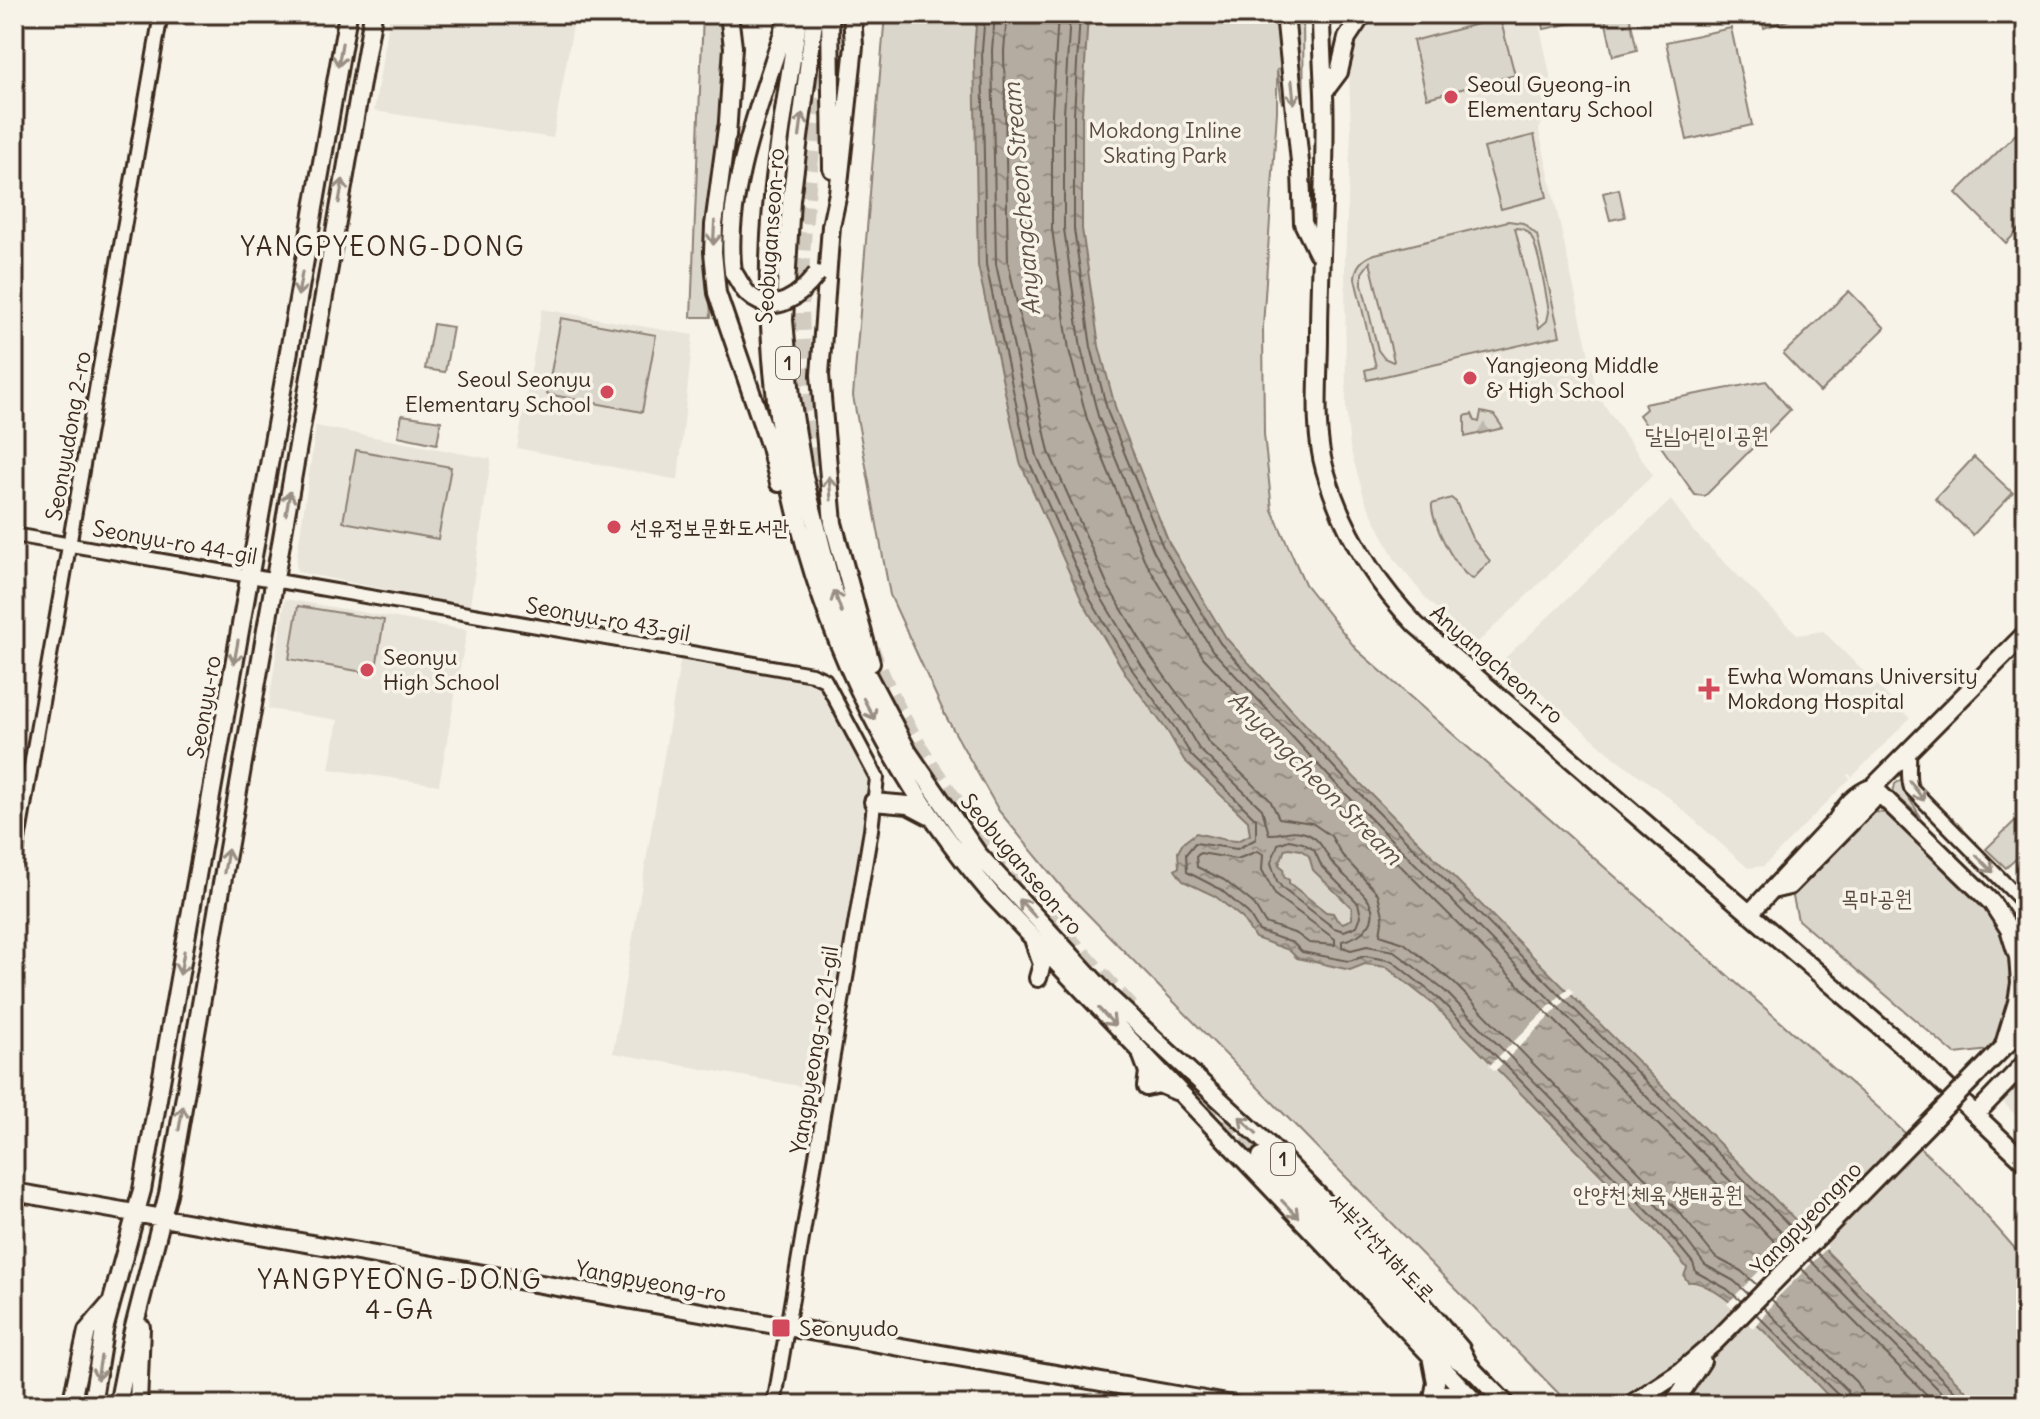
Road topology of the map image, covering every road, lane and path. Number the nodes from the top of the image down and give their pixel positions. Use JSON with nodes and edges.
{"nodes":[{"id":1,"x":161,"y":14,"type":"edge"},
{"id":2,"x":348,"y":14,"type":"edge"},
{"id":3,"x":373,"y":14,"type":"edge"},
{"id":4,"x":379,"y":14,"type":"edge"},
{"id":5,"x":729,"y":14,"type":"edge"},
{"id":6,"x":789,"y":14,"type":"edge"},
{"id":7,"x":799,"y":14,"type":"edge"},
{"id":8,"x":815,"y":14,"type":"edge"},
{"id":9,"x":830,"y":14,"type":"edge"},
{"id":10,"x":852,"y":14,"type":"edge"},
{"id":11,"x":1285,"y":14,"type":"edge"},
{"id":12,"x":1321,"y":14,"type":"edge"},
{"id":13,"x":1363,"y":14,"type":"edge"},
{"id":14,"x":367,"y":43,"type":"junction"},
{"id":15,"x":1324,"y":92,"type":"junction"},
{"id":16,"x":727,"y":128,"type":"junction"},
{"id":17,"x":734,"y":226,"type":"junction"},
{"id":18,"x":831,"y":226,"type":"junction"},
{"id":19,"x":830,"y":253,"type":"junction"},
{"id":20,"x":1319,"y":256,"type":"junction"},
{"id":21,"x":801,"y":532,"type":"junction"},
{"id":22,"x":14,"y":535,"type":"edge"},
{"id":23,"x":69,"y":544,"type":"junction"},
{"id":24,"x":249,"y":575,"type":"junction"},
{"id":25,"x":274,"y":579,"type":"junction"},
{"id":26,"x":2026,"y":633,"type":"edge"},
{"id":27,"x":880,"y":699,"type":"junction"},
{"id":28,"x":1909,"y":752,"type":"junction"},
{"id":29,"x":877,"y":778,"type":"joint"},
{"id":30,"x":1873,"y":787,"type":"junction"},
{"id":31,"x":873,"y":802,"type":"junction"},
{"id":32,"x":929,"y":816,"type":"junction"},
{"id":33,"x":14,"y":864,"type":"edge"},
{"id":34,"x":2026,"y":905,"type":"edge"},
{"id":35,"x":1749,"y":914,"type":"junction"},
{"id":36,"x":1034,"y":941,"type":"junction"},
{"id":37,"x":1073,"y":981,"type":"junction"},
{"id":38,"x":2026,"y":1027,"type":"edge"},
{"id":39,"x":2003,"y":1048,"type":"junction"},
{"id":40,"x":2026,"y":1062,"type":"edge"},
{"id":41,"x":1977,"y":1113,"type":"junction"},
{"id":42,"x":1262,"y":1157,"type":"tunnel mouth"},
{"id":43,"x":2026,"y":1163,"type":"edge"},
{"id":44,"x":14,"y":1192,"type":"edge"},
{"id":45,"x":135,"y":1214,"type":"junction"},
{"id":46,"x":162,"y":1218,"type":"junction"},
{"id":47,"x":112,"y":1300,"type":"junction"},
{"id":48,"x":140,"y":1302,"type":"junction"},
{"id":49,"x":785,"y":1327,"type":"junction"},
{"id":50,"x":1714,"y":1343,"type":"junction"},
{"id":51,"x":1430,"y":1354,"type":"junction"},
{"id":52,"x":1470,"y":1367,"type":"junction"},
{"id":53,"x":1431,"y":1401,"type":"edge"},
{"id":54,"x":1474,"y":1401,"type":"edge"},
{"id":55,"x":71,"y":1405,"type":"edge"},
{"id":56,"x":92,"y":1405,"type":"edge"},
{"id":57,"x":118,"y":1405,"type":"edge"},
{"id":58,"x":138,"y":1405,"type":"edge"},
{"id":59,"x":774,"y":1405,"type":"edge"},
{"id":60,"x":1233,"y":1405,"type":"edge"},
{"id":61,"x":1507,"y":1405,"type":"edge"},
{"id":62,"x":1630,"y":1405,"type":"edge"},
{"id":63,"x":1673,"y":1405,"type":"edge"}],
"edges":[{"from":1,"to":23,"type":"street","name":"Seonyudong 2-ro"},
{"from":2,"to":24,"type":"main road","name":"Seonyu-ro","one_way":true},
{"from":3,"to":14,"type":"main road"},
{"from":4,"to":14,"type":"main road"},
{"from":5,"to":16,"type":"main road"},
{"from":6,"to":17,"type":"main road"},
{"from":7,"to":21,"type":"main road","name":"Seobuganseon-ro","number":"1"},
{"from":27,"to":8,"type":"main road","name":"Seobuganseon-ro","number":"1","one_way":true},
{"from":9,"to":18,"type":"main road"},
{"from":10,"to":18,"type":"main road"},
{"from":11,"to":20,"type":"main road","one_way":true},
{"from":12,"to":15,"type":"main road","name":"Anyangcheon-ro"},
{"from":13,"to":15,"type":"main road"},
{"from":25,"to":14,"type":"main road","one_way":true},
{"from":15,"to":20,"type":"main road","name":"Anyangcheon-ro"},
{"from":16,"to":17,"type":"main road"},
{"from":16,"to":21,"type":"main road","one_way":true},
{"from":17,"to":19,"type":"main road","bridge":true},
{"from":18,"to":19,"type":"main road"},
{"from":27,"to":19,"type":"main road","one_way":true},
{"from":20,"to":35,"type":"main road","name":"Anyangcheon-ro"},
{"from":21,"to":32,"type":"main road","name":"Seobuganseon-ro","number":"1","one_way":true},
{"from":22,"to":23,"type":"street","name":"Seonyu-ro 44-gil"},
{"from":23,"to":24,"type":"street","name":"Seonyu-ro 44-gil"},
{"from":23,"to":33,"type":"street","name":"Seonyudong 2-ro"},
{"from":24,"to":25,"type":"street","name":"Seonyu-ro 44-gil"},
{"from":24,"to":45,"type":"main road","name":"Seonyu-ro","one_way":true},
{"from":25,"to":29,"type":"street","name":"Seonyu-ro 43-gil"},
{"from":46,"to":25,"type":"main road","one_way":true},
{"from":26,"to":28,"type":"main road"},
{"from":52,"to":27,"type":"main road","name":"Seobuganseon-ro","number":"1","one_way":true},
{"from":28,"to":30,"type":"main road"},
{"from":28,"to":34,"type":"street","one_way":true},
{"from":29,"to":31,"type":"street","name":"Yangpyeong-ro 21-gil"},
{"from":30,"to":35,"type":"main road"},
{"from":30,"to":39,"type":"main road"},
{"from":31,"to":32,"type":"main road"},
{"from":31,"to":49,"type":"street","name":"Yangpyeong-ro 21-gil"},
{"from":32,"to":36,"type":"main road","name":"Seobuganseon-ro","number":"1"},
{"from":35,"to":41,"type":"main road","name":"Anyangcheon-ro"},
{"from":36,"to":37,"type":"main road","name":"Seobuganseon-ro","number":"1"},
{"from":36,"to":37,"type":"main road"},
{"from":37,"to":51,"type":"main road","name":"Seobuganseon-ro","number":"1","one_way":true},
{"from":38,"to":39,"type":"main road","name":"Yangpyeongno"},
{"from":39,"to":50,"type":"main road","name":"Yangpyeongno","bridge":true},
{"from":40,"to":41,"type":"main road"},
{"from":41,"to":43,"type":"main road","name":"Anyangcheon-ro"},
{"from":42,"to":52,"type":"highway","name":"서부간선지하도로"},
{"from":44,"to":45,"type":"main road","name":"Yangpyeong-ro"},
{"from":45,"to":46,"type":"main road","name":"Yangpyeong-ro"},
{"from":45,"to":47,"type":"main road","name":"Seonyu-ro"},
{"from":46,"to":48,"type":"main road"},
{"from":46,"to":49,"type":"main road","name":"Yangpyeong-ro"},
{"from":47,"to":55,"type":"main road"},
{"from":47,"to":56,"type":"main road","name":"Seonyu-ro","one_way":true},
{"from":48,"to":57,"type":"main road"},
{"from":48,"to":58,"type":"main road"},
{"from":49,"to":59,"type":"street","name":"Yangpyeong-ro 21-gil"},
{"from":49,"to":60,"type":"main road","name":"Yangpyeong-ro"},
{"from":50,"to":62,"type":"main road","name":"Yangpyeongno"},
{"from":50,"to":63,"type":"main road"},
{"from":51,"to":53,"type":"main road"},
{"from":51,"to":54,"type":"main road","name":"Seobuganseon-ro","number":"1"},
{"from":52,"to":61,"type":"main road","name":"Seobuganseon-ro","number":"1"},
{"from":53,"to":54,"type":"main road"}]}
